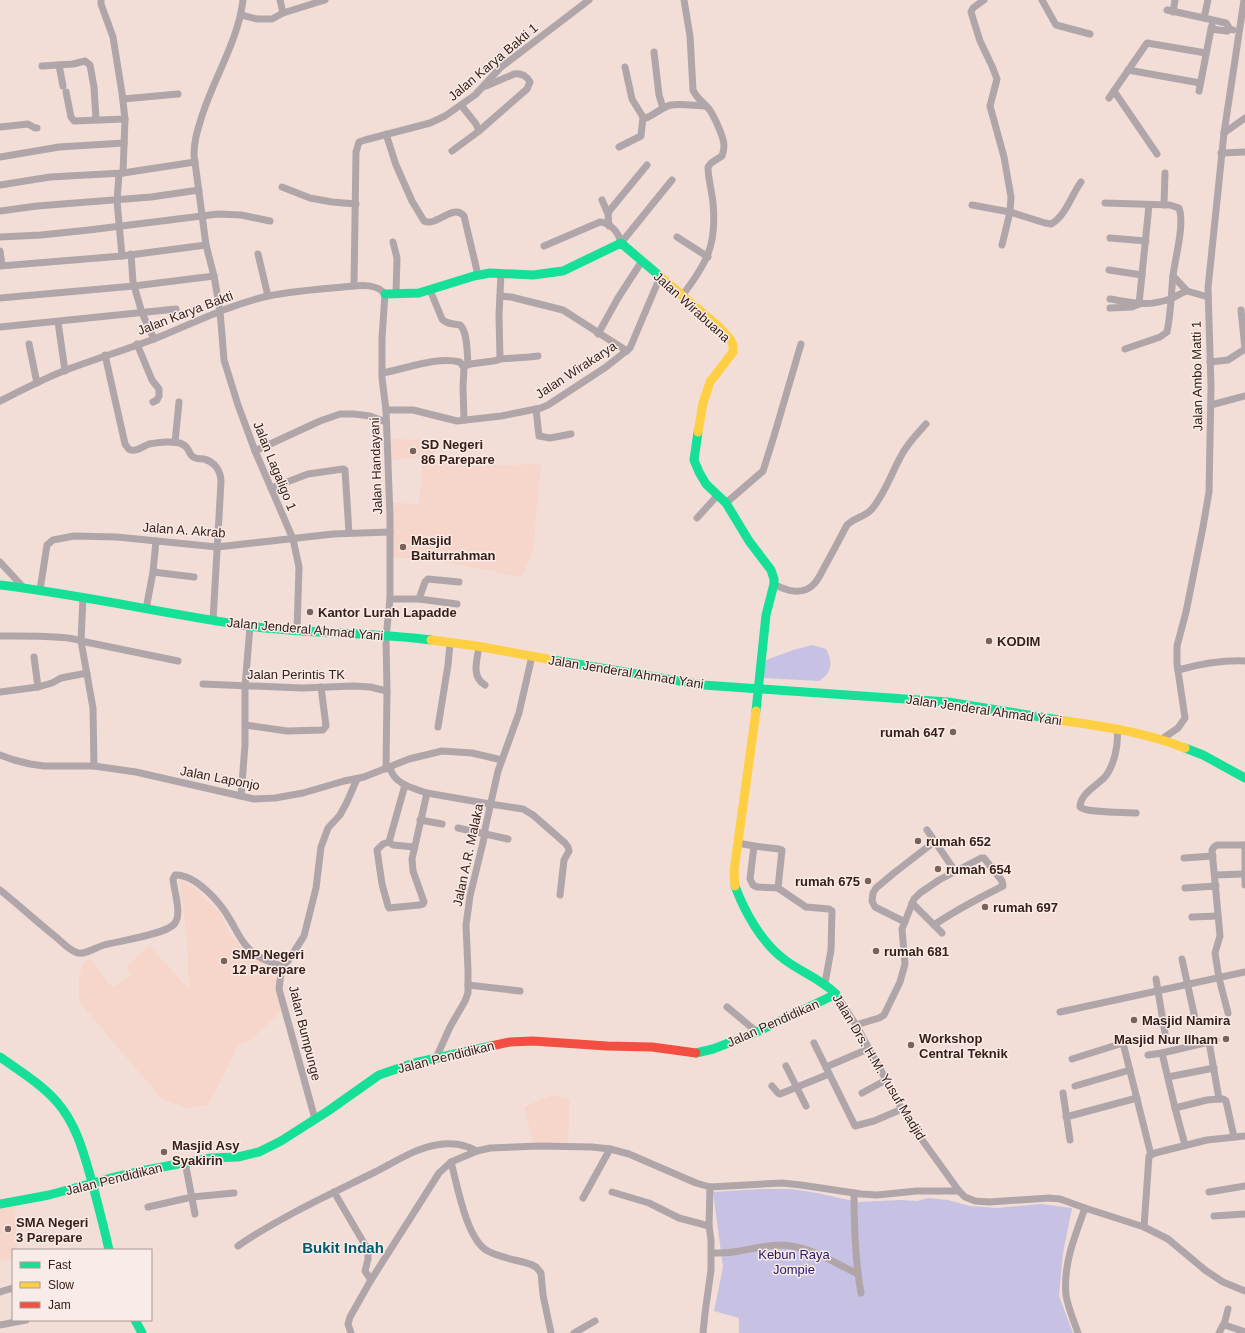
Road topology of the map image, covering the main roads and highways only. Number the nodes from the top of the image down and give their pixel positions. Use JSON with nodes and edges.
{"nodes":[{"id":1,"x":385,"y":294,"type":"road end"},
{"id":2,"x":0,"y":585,"type":"edge"},
{"id":3,"x":759,"y":688,"type":"junction"},
{"id":4,"x":1245,"y":778,"type":"edge"},
{"id":5,"x":836,"y":994,"type":"joint"},
{"id":6,"x":0,"y":1057,"type":"edge"},
{"id":7,"x":93,"y":1184,"type":"junction"},
{"id":8,"x":0,"y":1204,"type":"edge"},
{"id":9,"x":109,"y":1249,"type":"edge"},
{"id":10,"x":136,"y":1321,"type":"edge"},
{"id":11,"x":142,"y":1333,"type":"edge"}],
"edges":[{"from":1,"to":3,"type":"main road","name":"Jalan Wirabuana"},
{"from":2,"to":3,"type":"main road","name":"Jalan Jenderal Ahmad Yani"},
{"from":3,"to":4,"type":"main road","name":"Jalan Jenderal Ahmad Yani"},
{"from":3,"to":5,"type":"main road","name":"Jalan Drs. H.M. Yusuf Madjid"},
{"from":5,"to":7,"type":"main road","name":"Jalan Pendidikan"},
{"from":6,"to":7,"type":"main road"},
{"from":7,"to":8,"type":"main road","name":"Jalan Pendidikan"},
{"from":7,"to":9,"type":"main road"},
{"from":10,"to":11,"type":"main road"}]}
